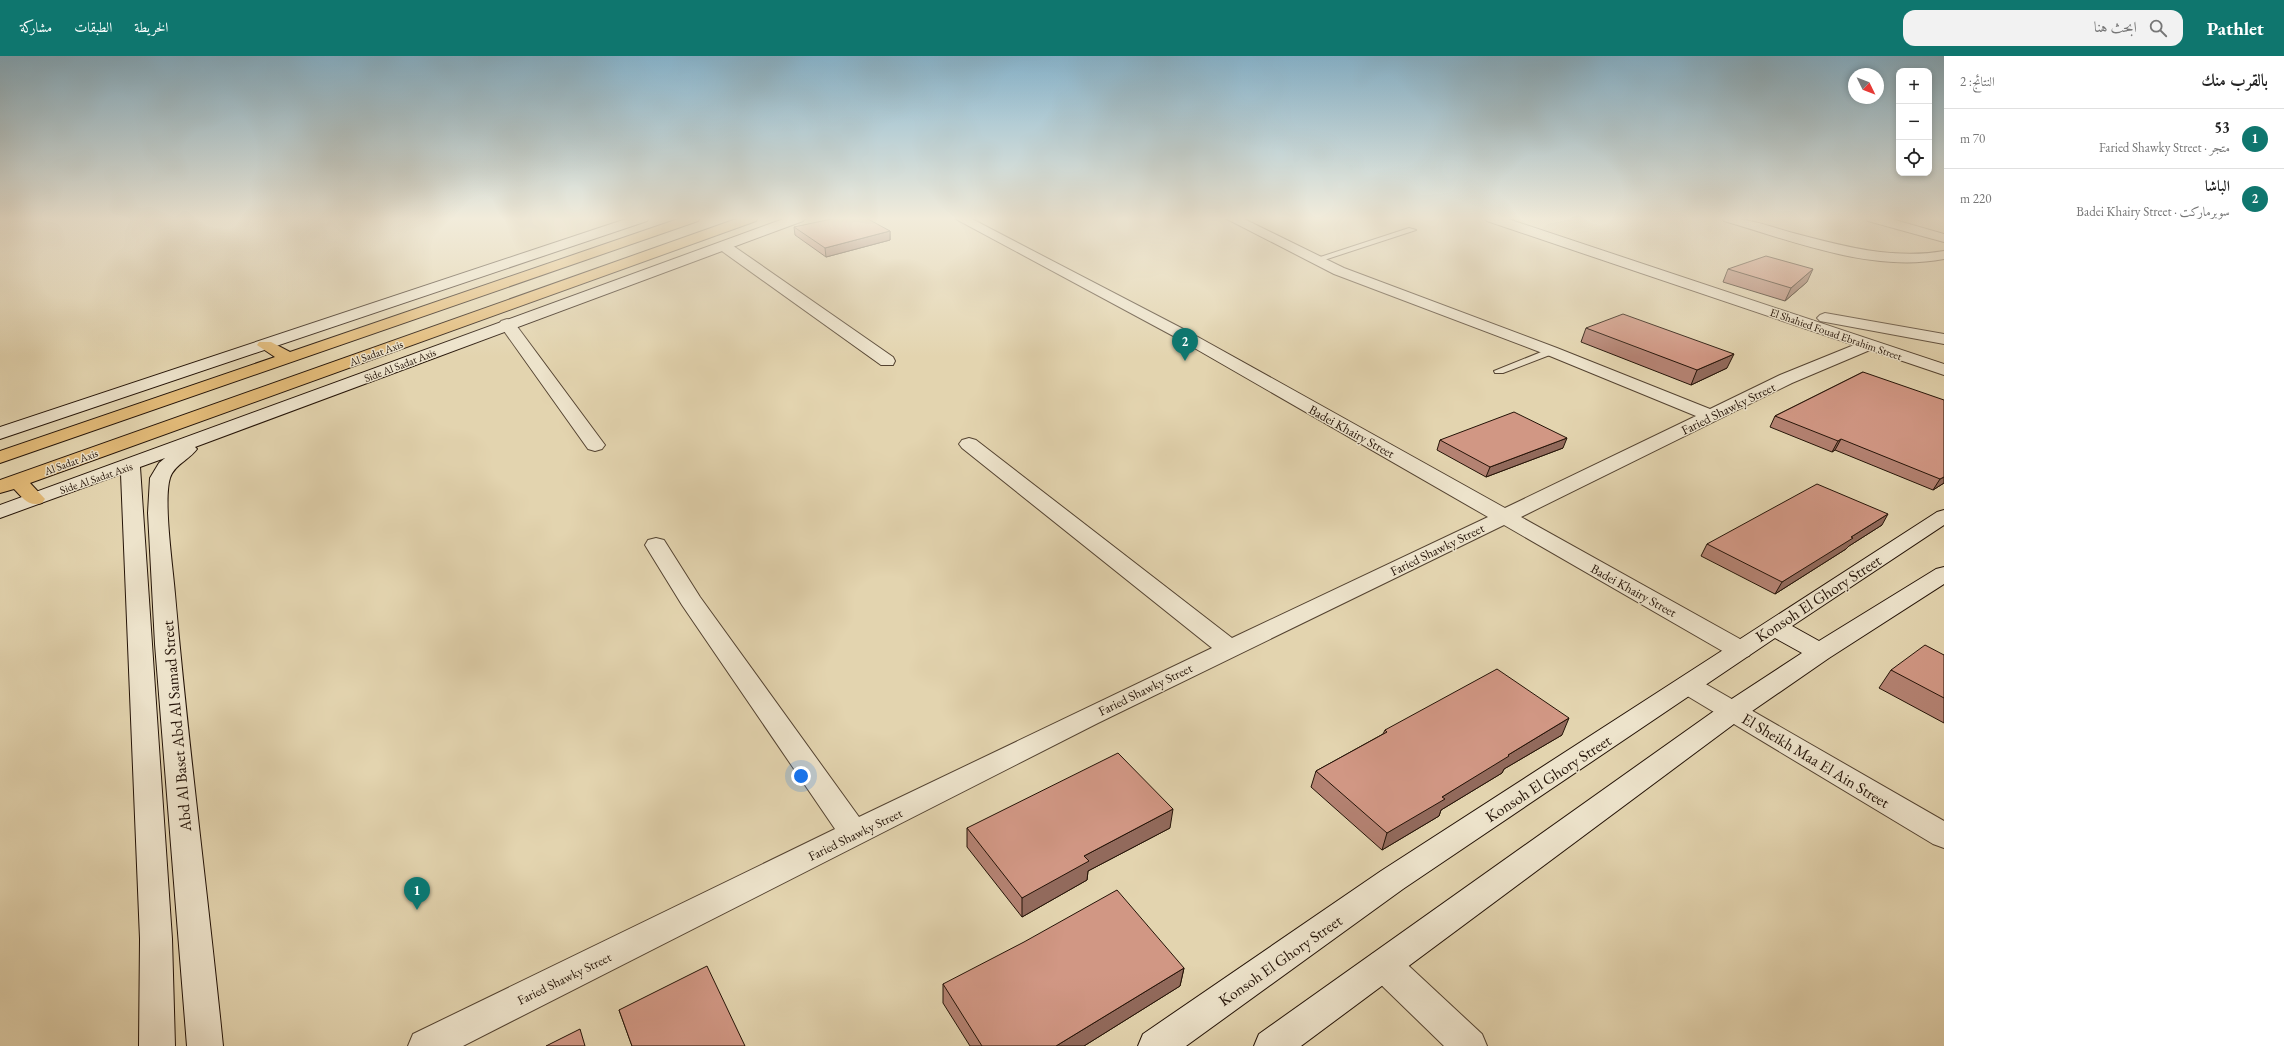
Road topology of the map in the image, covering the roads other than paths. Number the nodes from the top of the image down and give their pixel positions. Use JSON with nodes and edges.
{"nodes":[{"id":1,"x":505,"y":264,"type":"edge"},
{"id":2,"x":560,"y":264,"type":"edge"},
{"id":3,"x":623,"y":264,"type":"edge"},
{"id":4,"x":673,"y":264,"type":"edge"},
{"id":5,"x":750,"y":264,"type":"edge"},
{"id":6,"x":1052,"y":264,"type":"edge"},
{"id":7,"x":1325,"y":264,"type":"edge"},
{"id":8,"x":1630,"y":264,"type":"edge"},
{"id":9,"x":1728,"y":297,"type":"junction"},
{"id":10,"x":507,"y":324,"type":"junction"},
{"id":11,"x":1944,"y":339,"type":"edge"},
{"id":12,"x":265,"y":345,"type":"junction"},
{"id":13,"x":1869,"y":345,"type":"junction"},
{"id":14,"x":1550,"y":351,"type":"junction"},
{"id":15,"x":289,"y":358,"type":"junction"},
{"id":16,"x":887,"y":361,"type":"dead end"},
{"id":17,"x":1944,"y":370,"type":"edge"},
{"id":18,"x":1498,"y":371,"type":"dead end"},
{"id":19,"x":1711,"y":416,"type":"junction"},
{"id":20,"x":0,"y":433,"type":"edge"},
{"id":21,"x":215,"y":434,"type":"junction"},
{"id":22,"x":969,"y":444,"type":"dead end"},
{"id":23,"x":595,"y":445,"type":"dead end"},
{"id":24,"x":0,"y":457,"type":"edge"},
{"id":25,"x":130,"y":466,"type":"junction"},
{"id":26,"x":9,"y":484,"type":"edge"},
{"id":27,"x":35,"y":499,"type":"junction"},
{"id":28,"x":0,"y":512,"type":"edge"},
{"id":29,"x":1944,"y":516,"type":"edge"},
{"id":30,"x":1503,"y":517,"type":"junction"},
{"id":31,"x":656,"y":545,"type":"dead end"},
{"id":32,"x":1944,"y":574,"type":"edge"},
{"id":33,"x":1774,"y":627,"type":"junction"},
{"id":34,"x":1229,"y":649,"type":"junction"},
{"id":35,"x":1740,"y":650,"type":"junction"},
{"id":36,"x":1820,"y":652,"type":"junction"},
{"id":37,"x":1688,"y":685,"type":"junction"},
{"id":38,"x":1733,"y":711,"type":"junction"},
{"id":39,"x":855,"y":834,"type":"junction"},
{"id":40,"x":1944,"y":836,"type":"edge"},
{"id":41,"x":1384,"y":965,"type":"junction"},
{"id":42,"x":157,"y":1046,"type":"edge"},
{"id":43,"x":205,"y":1046,"type":"edge"},
{"id":44,"x":426,"y":1046,"type":"edge"},
{"id":45,"x":1156,"y":1046,"type":"edge"},
{"id":46,"x":1272,"y":1046,"type":"edge"},
{"id":47,"x":1469,"y":1046,"type":"edge"}],
"edges":[{"from":1,"to":12,"type":"street"},
{"from":2,"to":15,"type":"main road","name":"Al Sadat Axis"},
{"from":3,"to":26,"type":"main road","name":"Al Sadat Axis"},
{"from":4,"to":10,"type":"street","name":"Side Al Sadat Axis"},
{"from":5,"to":16,"type":"street"},
{"from":6,"to":30,"type":"street","name":"Badei Khairy Street"},
{"from":7,"to":14,"type":"street"},
{"from":8,"to":9,"type":"street","name":"El Shahied Fouad Ebrahim Street"},
{"from":9,"to":11,"type":"street","name":"El Shahied Fouad Ebrahim Street"},
{"from":9,"to":13,"type":"street","name":"El Shahied Fouad Ebrahim Street"},
{"from":10,"to":21,"type":"street","name":"Side Al Sadat Axis"},
{"from":10,"to":23,"type":"street"},
{"from":12,"to":15,"type":"main road"},
{"from":12,"to":20,"type":"street"},
{"from":13,"to":17,"type":"street","name":"El Shahied Fouad Ebrahim Street"},
{"from":13,"to":19,"type":"street","name":"Faried Shawky Street"},
{"from":14,"to":18,"type":"lane"},
{"from":14,"to":19,"type":"street"},
{"from":15,"to":24,"type":"main road","name":"Al Sadat Axis"},
{"from":19,"to":30,"type":"street","name":"Faried Shawky Street"},
{"from":21,"to":25,"type":"street","name":"Side Al Sadat Axis"},
{"from":21,"to":43,"type":"street","name":"Abd Al Baset Abd Al Samad Street"},
{"from":22,"to":34,"type":"street"},
{"from":25,"to":27,"type":"street","name":"Side Al Sadat Axis"},
{"from":25,"to":42,"type":"street","name":"Abd Al Baset Abd Al Samad Street"},
{"from":26,"to":27,"type":"main road"},
{"from":27,"to":28,"type":"street","name":"Side Al Sadat Axis"},
{"from":29,"to":33,"type":"street","name":"Konsoh El Ghory Street"},
{"from":30,"to":34,"type":"street","name":"Faried Shawky Street"},
{"from":30,"to":35,"type":"street","name":"Badei Khairy Street"},
{"from":31,"to":39,"type":"street"},
{"from":32,"to":36,"type":"street"},
{"from":33,"to":35,"type":"street","name":"Konsoh El Ghory Street"},
{"from":33,"to":36,"type":"street"},
{"from":34,"to":39,"type":"street","name":"Faried Shawky Street"},
{"from":35,"to":37,"type":"street","name":"Konsoh El Ghory Street"},
{"from":36,"to":38,"type":"street"},
{"from":37,"to":38,"type":"street","name":"El Sheikh Maa El Ain Street"},
{"from":37,"to":45,"type":"street","name":"Konsoh El Ghory Street"},
{"from":38,"to":40,"type":"street","name":"El Sheikh Maa El Ain Street"},
{"from":38,"to":41,"type":"street"},
{"from":39,"to":44,"type":"street","name":"Faried Shawky Street"},
{"from":41,"to":46,"type":"street"},
{"from":41,"to":47,"type":"street"}]}
